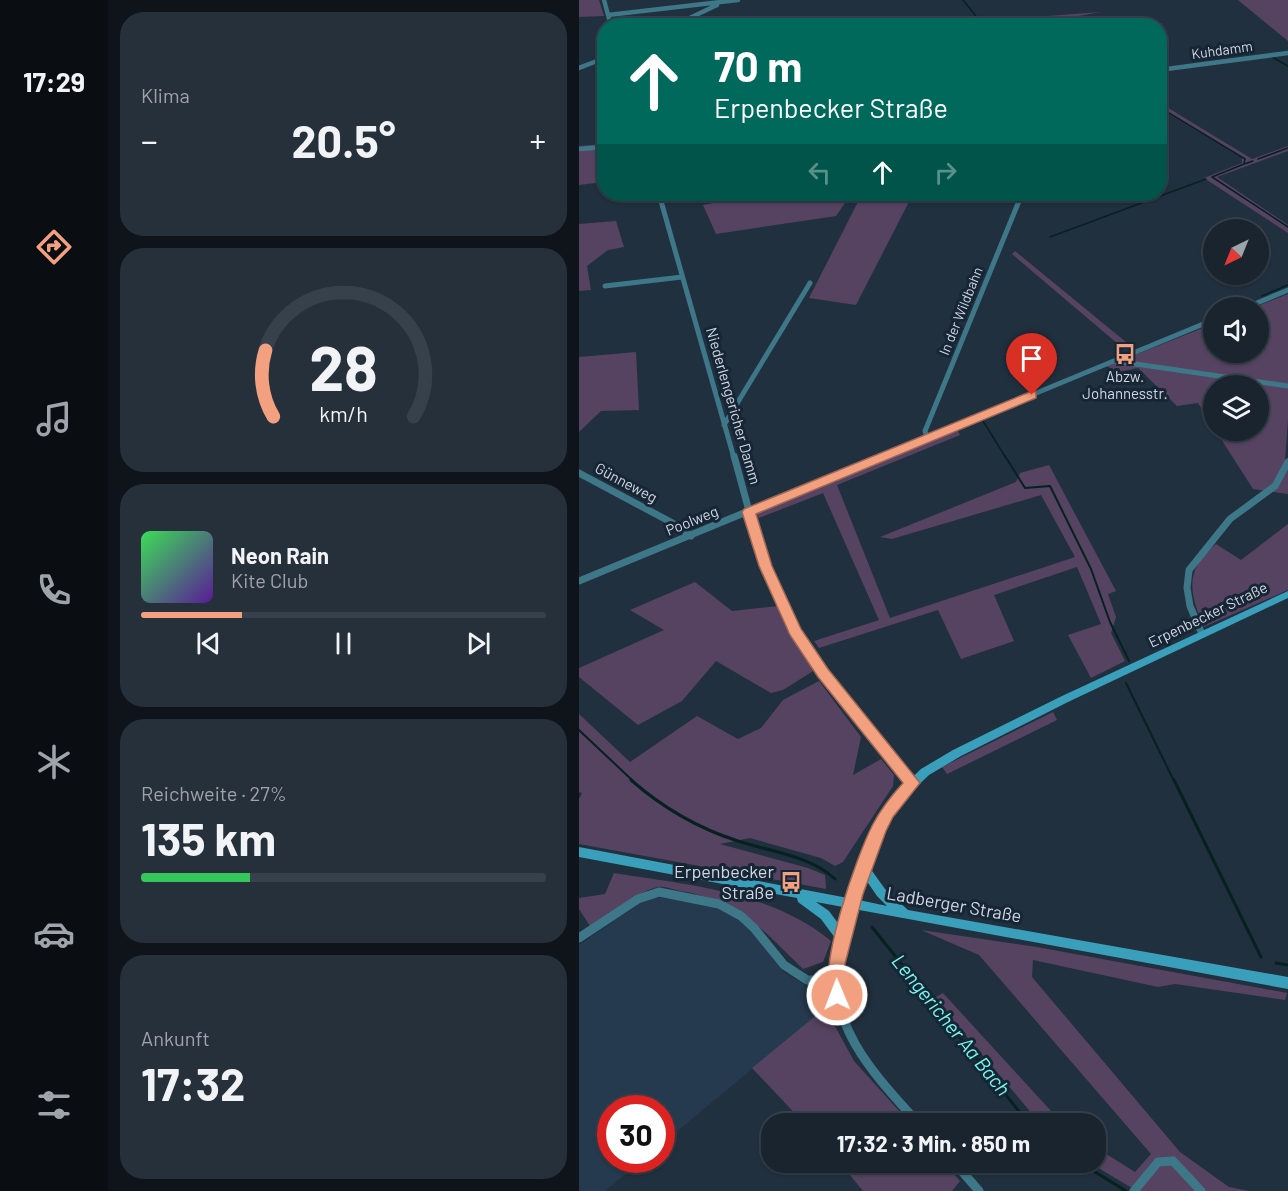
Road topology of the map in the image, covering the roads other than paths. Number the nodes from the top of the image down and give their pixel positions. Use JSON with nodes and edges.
{"nodes":[{"id":1,"x":604,"y":0,"type":"edge"},
{"id":2,"x":738,"y":0,"type":"edge"},
{"id":3,"x":726,"y":1,"type":"edge"},
{"id":4,"x":608,"y":15,"type":"junction"},
{"id":5,"x":609,"y":18,"type":"edge"},
{"id":6,"x":689,"y":18,"type":"edge"},
{"id":7,"x":1288,"y":52,"type":"edge"},
{"id":8,"x":597,"y":61,"type":"edge"},
{"id":9,"x":579,"y":68,"type":"edge"},
{"id":10,"x":1167,"y":69,"type":"edge"},
{"id":11,"x":597,"y":148,"type":"edge"},
{"id":12,"x":579,"y":150,"type":"edge"},
{"id":13,"x":661,"y":201,"type":"edge"},
{"id":14,"x":1019,"y":201,"type":"edge"},
{"id":15,"x":682,"y":277,"type":"junction"},
{"id":16,"x":810,"y":283,"type":"dead end"},
{"id":17,"x":605,"y":286,"type":"dead end"},
{"id":18,"x":1288,"y":290,"type":"edge"},
{"id":19,"x":1269,"y":298,"type":"edge"},
{"id":20,"x":1203,"y":324,"type":"edge"},
{"id":21,"x":1115,"y":361,"type":"junction"},
{"id":22,"x":1288,"y":386,"type":"edge"},
{"id":23,"x":724,"y":425,"type":"junction"},
{"id":24,"x":927,"y":438,"type":"junction"},
{"id":25,"x":1288,"y":462,"type":"edge"},
{"id":26,"x":579,"y":473,"type":"edge"},
{"id":27,"x":749,"y":512,"type":"junction"},
{"id":28,"x":691,"y":536,"type":"junction"},
{"id":29,"x":579,"y":581,"type":"edge"},
{"id":30,"x":1288,"y":594,"type":"edge"},
{"id":31,"x":1202,"y":634,"type":"junction"},
{"id":32,"x":912,"y":783,"type":"junction"},
{"id":33,"x":579,"y":852,"type":"edge"},
{"id":34,"x":864,"y":868,"type":"junction"},
{"id":35,"x":795,"y":894,"type":"junction"},
{"id":36,"x":852,"y":904,"type":"junction"},
{"id":37,"x":910,"y":915,"type":"junction"},
{"id":38,"x":579,"y":938,"type":"edge"},
{"id":39,"x":842,"y":938,"type":"junction"},
{"id":40,"x":836,"y":980,"type":"junction"},
{"id":41,"x":1288,"y":983,"type":"edge"},
{"id":42,"x":909,"y":1113,"type":"edge"},
{"id":43,"x":963,"y":1173,"type":"edge"},
{"id":44,"x":1136,"y":1189,"type":"edge"},
{"id":45,"x":979,"y":1191,"type":"edge"},
{"id":46,"x":1201,"y":1191,"type":"edge"}],
"edges":[{"from":1,"to":4,"type":"street"},
{"from":2,"to":3,"type":"street"},
{"from":3,"to":4,"type":"street"},
{"from":3,"to":6,"type":"street"},
{"from":4,"to":5,"type":"street"},
{"from":7,"to":10,"type":"street","name":"Kuhdamm"},
{"from":8,"to":9,"type":"street"},
{"from":11,"to":12,"type":"street"},
{"from":13,"to":15,"type":"street","name":"Niederlengericher Damm"},
{"from":14,"to":24,"type":"street","name":"In der Wildbahn"},
{"from":15,"to":17,"type":"street"},
{"from":15,"to":23,"type":"street","name":"Niederlengericher Damm"},
{"from":16,"to":23,"type":"street"},
{"from":18,"to":19,"type":"street"},
{"from":20,"to":21,"type":"street","name":"Poolweg"},
{"from":21,"to":22,"type":"street"},
{"from":21,"to":24,"type":"street","name":"Poolweg"},
{"from":23,"to":27,"type":"street","name":"Niederlengericher Damm"},
{"from":24,"to":27,"type":"street","name":"Poolweg"},
{"from":25,"to":31,"type":"street"},
{"from":26,"to":28,"type":"street","name":"Günneweg"},
{"from":27,"to":28,"type":"street","name":"Poolweg"},
{"from":27,"to":32,"type":"street","name":"Niederlengericher Damm"},
{"from":28,"to":29,"type":"street","name":"Poolweg"},
{"from":30,"to":31,"type":"main road","name":"Erpenbecker Straße"},
{"from":31,"to":32,"type":"main road","name":"Erpenbecker Straße"},
{"from":32,"to":34,"type":"main road","name":"Erpenbecker Straße"},
{"from":33,"to":35,"type":"main road","name":"Ladberger Straße"},
{"from":34,"to":36,"type":"main road","name":"Erpenbecker Straße"},
{"from":34,"to":37,"type":"main road"},
{"from":35,"to":36,"type":"main road","name":"Ladberger Straße"},
{"from":35,"to":39,"type":"main road"},
{"from":36,"to":37,"type":"main road","name":"Ladberger Straße"},
{"from":36,"to":39,"type":"street"},
{"from":37,"to":41,"type":"main road","name":"Ladberger Straße"},
{"from":38,"to":40,"type":"street"},
{"from":39,"to":40,"type":"street"},
{"from":40,"to":42,"type":"street"},
{"from":43,"to":45,"type":"street"},
{"from":44,"to":46,"type":"street"}]}
